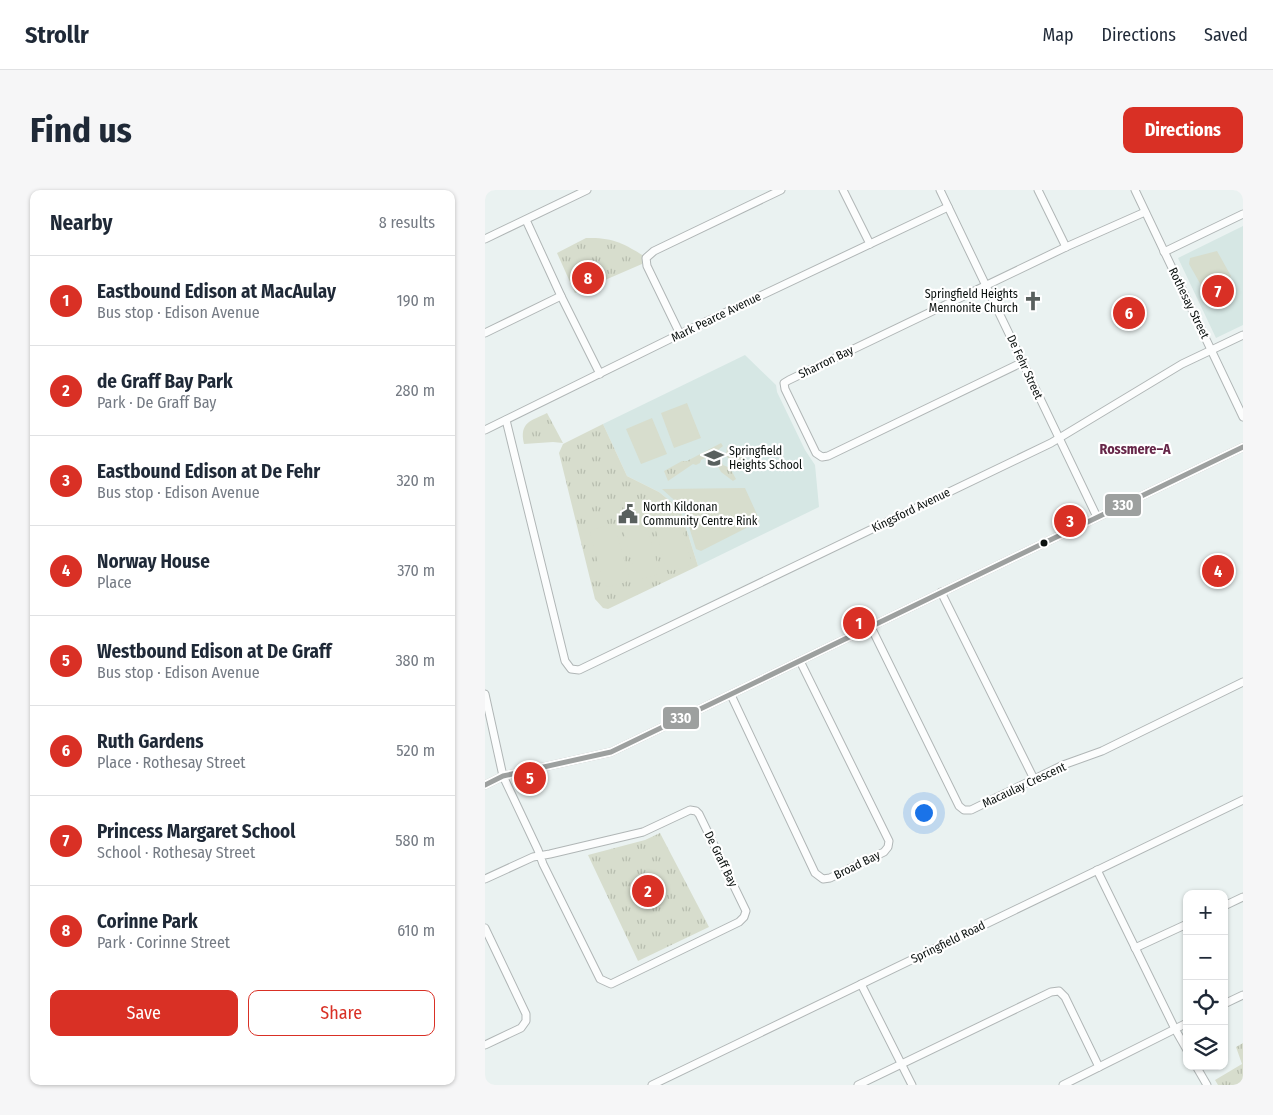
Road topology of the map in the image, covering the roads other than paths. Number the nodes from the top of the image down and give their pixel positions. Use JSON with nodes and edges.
{"nodes":[{"id":1,"x":587,"y":190,"type":"edge"},
{"id":2,"x":781,"y":190,"type":"edge"},
{"id":3,"x":843,"y":190,"type":"edge"},
{"id":4,"x":940,"y":190,"type":"edge"},
{"id":5,"x":1038,"y":190,"type":"edge"},
{"id":6,"x":1135,"y":190,"type":"edge"},
{"id":7,"x":948,"y":207,"type":"junction"},
{"id":8,"x":1145,"y":212,"type":"junction"},
{"id":9,"x":1243,"y":214,"type":"edge"},
{"id":10,"x":526,"y":220,"type":"junction"},
{"id":11,"x":485,"y":239,"type":"edge"},
{"id":12,"x":869,"y":244,"type":"junction"},
{"id":13,"x":1065,"y":247,"type":"junction"},
{"id":14,"x":1164,"y":252,"type":"junction"},
{"id":15,"x":987,"y":285,"type":"junction"},
{"id":16,"x":561,"y":296,"type":"junction"},
{"id":17,"x":485,"y":333,"type":"edge"},
{"id":18,"x":680,"y":334,"type":"junction"},
{"id":19,"x":1243,"y":335,"type":"edge"},
{"id":20,"x":1212,"y":350,"type":"junction"},
{"id":21,"x":1023,"y":362,"type":"junction"},
{"id":22,"x":601,"y":374,"type":"junction"},
{"id":23,"x":1243,"y":417,"type":"edge"},
{"id":24,"x":506,"y":420,"type":"junction"},
{"id":25,"x":485,"y":430,"type":"edge"},
{"id":26,"x":1059,"y":438,"type":"junction"},
{"id":27,"x":1243,"y":447,"type":"edge"},
{"id":28,"x":1097,"y":518,"type":"junction"},
{"id":29,"x":941,"y":592,"type":"junction"},
{"id":30,"x":871,"y":627,"type":"junction"},
{"id":31,"x":800,"y":661,"type":"junction"},
{"id":32,"x":1243,"y":682,"type":"edge"},
{"id":33,"x":731,"y":695,"type":"junction"},
{"id":34,"x":485,"y":696,"type":"edge"},
{"id":35,"x":503,"y":776,"type":"junction"},
{"id":36,"x":1034,"y":779,"type":"junction"},
{"id":37,"x":485,"y":785,"type":"edge"},
{"id":38,"x":1243,"y":800,"type":"edge"},
{"id":39,"x":540,"y":856,"type":"junction"},
{"id":40,"x":1097,"y":870,"type":"junction"},
{"id":41,"x":485,"y":879,"type":"edge"},
{"id":42,"x":1243,"y":897,"type":"edge"},
{"id":43,"x":1228,"y":904,"type":"edge"},
{"id":44,"x":1183,"y":926,"type":"edge"},
{"id":45,"x":485,"y":928,"type":"edge"},
{"id":46,"x":1135,"y":948,"type":"junction"},
{"id":47,"x":861,"y":984,"type":"junction"},
{"id":48,"x":1243,"y":995,"type":"edge"},
{"id":49,"x":1228,"y":1002,"type":"edge"},
{"id":50,"x":1183,"y":1024,"type":"edge"},
{"id":51,"x":1175,"y":1028,"type":"junction"},
{"id":52,"x":1183,"y":1043,"type":"edge"},
{"id":53,"x":485,"y":1045,"type":"edge"},
{"id":54,"x":901,"y":1064,"type":"junction"},
{"id":55,"x":1099,"y":1067,"type":"junction"},
{"id":56,"x":1198,"y":1070,"type":"edge"},
{"id":57,"x":652,"y":1085,"type":"edge"},
{"id":58,"x":858,"y":1085,"type":"edge"},
{"id":59,"x":912,"y":1085,"type":"edge"},
{"id":60,"x":1063,"y":1085,"type":"edge"},
{"id":61,"x":1207,"y":1085,"type":"edge"}],
"edges":[{"from":1,"to":10,"type":"street"},
{"from":2,"to":18,"type":"street"},
{"from":3,"to":12,"type":"street"},
{"from":4,"to":7,"type":"street","name":"De Fehr Street"},
{"from":5,"to":13,"type":"street"},
{"from":6,"to":8,"type":"street","name":"Rothesay Street"},
{"from":7,"to":12,"type":"street","name":"Mark Pearce Avenue"},
{"from":7,"to":15,"type":"street","name":"De Fehr Street"},
{"from":8,"to":13,"type":"street","name":"Sharron Bay"},
{"from":8,"to":14,"type":"street","name":"Rothesay Street"},
{"from":9,"to":14,"type":"street"},
{"from":10,"to":11,"type":"street"},
{"from":10,"to":16,"type":"street"},
{"from":12,"to":18,"type":"street","name":"Mark Pearce Avenue"},
{"from":13,"to":15,"type":"street","name":"Sharron Bay"},
{"from":14,"to":20,"type":"street","name":"Rothesay Street"},
{"from":15,"to":21,"type":"street","name":"De Fehr Street"},
{"from":15,"to":21,"type":"street","name":"Sharron Bay"},
{"from":16,"to":17,"type":"street"},
{"from":16,"to":22,"type":"street"},
{"from":18,"to":22,"type":"street","name":"Mark Pearce Avenue"},
{"from":19,"to":20,"type":"street","name":"Kingsford Avenue"},
{"from":20,"to":23,"type":"street","name":"Rothesay Street"},
{"from":20,"to":26,"type":"street","name":"Kingsford Avenue"},
{"from":21,"to":26,"type":"street","name":"De Fehr Street"},
{"from":22,"to":24,"type":"street","name":"Mark Pearce Avenue"},
{"from":24,"to":25,"type":"street","name":"Mark Pearce Avenue"},
{"from":24,"to":26,"type":"street","name":"Kingsford Avenue"},
{"from":26,"to":28,"type":"street","name":"De Fehr Street"},
{"from":27,"to":28,"type":"street"},
{"from":28,"to":29,"type":"street"},
{"from":29,"to":30,"type":"street"},
{"from":29,"to":36,"type":"street"},
{"from":30,"to":31,"type":"street"},
{"from":30,"to":36,"type":"street","name":"Macaulay Crescent"},
{"from":31,"to":33,"type":"street"},
{"from":31,"to":33,"type":"street","name":"Broad Bay"},
{"from":32,"to":36,"type":"street","name":"Macaulay Crescent"},
{"from":33,"to":35,"type":"street"},
{"from":34,"to":35,"type":"street"},
{"from":35,"to":37,"type":"street"},
{"from":35,"to":39,"type":"street"},
{"from":38,"to":40,"type":"street","name":"Springfield Road"},
{"from":39,"to":39,"type":"street","name":"De Graff Bay"},
{"from":39,"to":41,"type":"street","name":"De Graff Bay"},
{"from":40,"to":46,"type":"street"},
{"from":40,"to":47,"type":"street","name":"Springfield Road"},
{"from":42,"to":43,"type":"street"},
{"from":44,"to":46,"type":"street"},
{"from":45,"to":53,"type":"street"},
{"from":46,"to":51,"type":"street"},
{"from":47,"to":54,"type":"street"},
{"from":47,"to":57,"type":"street","name":"Springfield Road"},
{"from":48,"to":49,"type":"street"},
{"from":50,"to":51,"type":"street"},
{"from":51,"to":52,"type":"street"},
{"from":51,"to":55,"type":"street"},
{"from":54,"to":55,"type":"street"},
{"from":54,"to":58,"type":"street"},
{"from":54,"to":59,"type":"street"},
{"from":55,"to":60,"type":"street"},
{"from":56,"to":61,"type":"street"}]}
